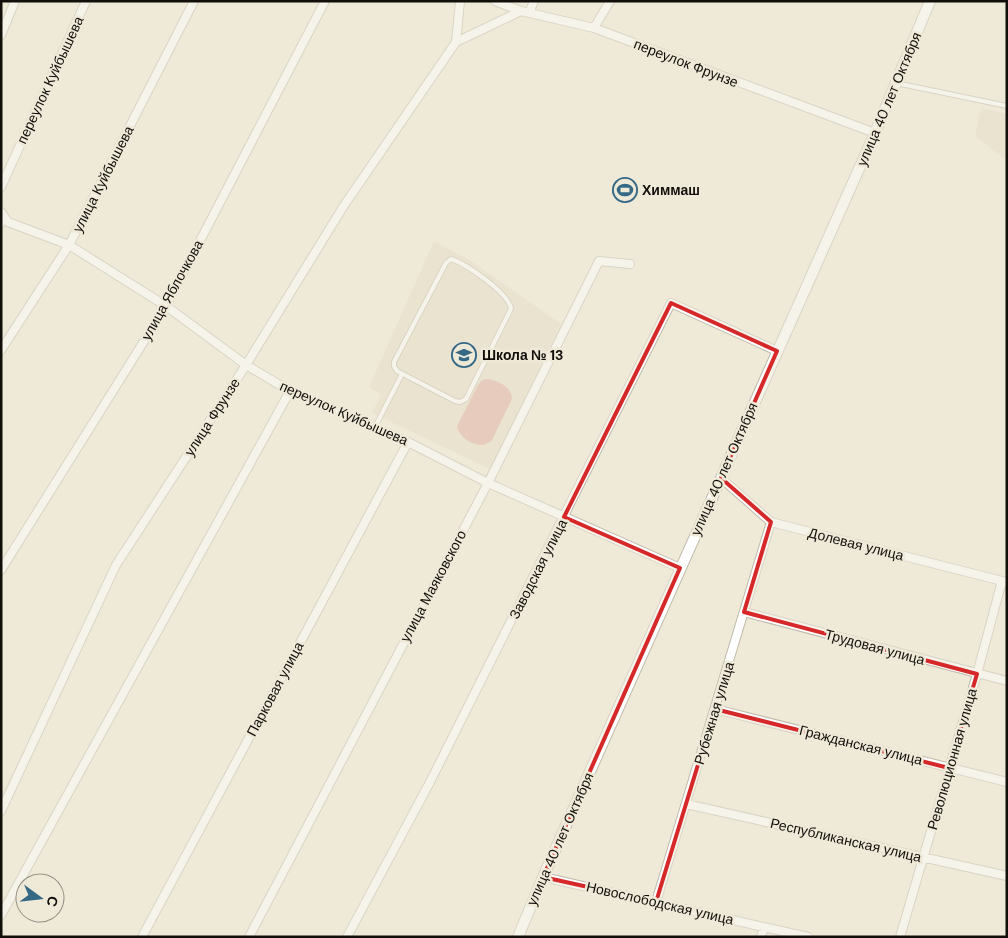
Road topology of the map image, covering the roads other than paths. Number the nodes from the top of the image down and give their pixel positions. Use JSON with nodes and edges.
{"nodes":[{"id":1,"x":15,"y":1,"type":"edge"},
{"id":2,"x":86,"y":1,"type":"edge"},
{"id":3,"x":194,"y":1,"type":"edge"},
{"id":4,"x":326,"y":1,"type":"edge"},
{"id":5,"x":460,"y":1,"type":"edge"},
{"id":6,"x":495,"y":1,"type":"edge"},
{"id":7,"x":534,"y":1,"type":"edge"},
{"id":8,"x":610,"y":1,"type":"edge"},
{"id":9,"x":930,"y":1,"type":"edge"},
{"id":10,"x":525,"y":12,"type":"junction"},
{"id":11,"x":594,"y":28,"type":"junction"},
{"id":12,"x":1,"y":35,"type":"edge"},
{"id":13,"x":456,"y":42,"type":"junction"},
{"id":14,"x":896,"y":83,"type":"junction"},
{"id":15,"x":1007,"y":106,"type":"edge"},
{"id":16,"x":875,"y":133,"type":"junction"},
{"id":17,"x":1,"y":187,"type":"edge"},
{"id":18,"x":1,"y":212,"type":"edge"},
{"id":19,"x":4,"y":223,"type":"edge"},
{"id":20,"x":69,"y":245,"type":"junction"},
{"id":21,"x":630,"y":264,"type":"dead end"},
{"id":22,"x":166,"y":306,"type":"junction"},
{"id":23,"x":1,"y":350,"type":"edge"},
{"id":24,"x":777,"y":351,"type":"junction"},
{"id":25,"x":246,"y":365,"type":"junction"},
{"id":26,"x":402,"y":374,"type":"junction"},
{"id":27,"x":290,"y":391,"type":"junction"},
{"id":28,"x":375,"y":427,"type":"junction"},
{"id":29,"x":408,"y":442,"type":"junction"},
{"id":30,"x":721,"y":478,"type":"junction"},
{"id":31,"x":488,"y":483,"type":"junction"},
{"id":32,"x":564,"y":518,"type":"junction"},
{"id":33,"x":771,"y":522,"type":"junction"},
{"id":34,"x":680,"y":568,"type":"junction"},
{"id":35,"x":1,"y":570,"type":"edge"},
{"id":36,"x":1004,"y":582,"type":"edge"},
{"id":37,"x":744,"y":612,"type":"junction"},
{"id":38,"x":977,"y":674,"type":"junction"},
{"id":39,"x":1007,"y":681,"type":"edge"},
{"id":40,"x":715,"y":709,"type":"junction"},
{"id":41,"x":950,"y":768,"type":"junction"},
{"id":42,"x":1007,"y":782,"type":"edge"},
{"id":43,"x":686,"y":804,"type":"junction"},
{"id":44,"x":1,"y":811,"type":"edge"},
{"id":45,"x":923,"y":857,"type":"junction"},
{"id":46,"x":1007,"y":876,"type":"edge"},
{"id":47,"x":543,"y":877,"type":"junction"},
{"id":48,"x":656,"y":902,"type":"junction"},
{"id":49,"x":1,"y":915,"type":"edge"},
{"id":50,"x":764,"y":927,"type":"junction"},
{"id":51,"x":142,"y":937,"type":"edge"},
{"id":52,"x":249,"y":937,"type":"edge"},
{"id":53,"x":347,"y":937,"type":"edge"},
{"id":54,"x":518,"y":937,"type":"edge"},
{"id":55,"x":761,"y":937,"type":"edge"},
{"id":56,"x":808,"y":937,"type":"edge"},
{"id":57,"x":900,"y":937,"type":"edge"}],
"edges":[{"from":1,"to":12,"type":"street"},
{"from":2,"to":17,"type":"street","name":"переулок Куйбышева"},
{"from":3,"to":20,"type":"street","name":"улица Куйбышева"},
{"from":4,"to":22,"type":"street","name":"улица Яблочкова"},
{"from":5,"to":13,"type":"street","name":"улица Фрунзе"},
{"from":6,"to":10,"type":"street","name":"переулок Фрунзе"},
{"from":7,"to":10,"type":"street"},
{"from":8,"to":11,"type":"street"},
{"from":9,"to":14,"type":"street","name":"улица 40 лет Октября"},
{"from":10,"to":11,"type":"street","name":"переулок Фрунзе"},
{"from":10,"to":13,"type":"street"},
{"from":11,"to":16,"type":"street","name":"переулок Фрунзе"},
{"from":13,"to":25,"type":"street","name":"улица Фрунзе"},
{"from":14,"to":15,"type":"lane"},
{"from":14,"to":16,"type":"street","name":"улица 40 лет Октября"},
{"from":16,"to":24,"type":"street","name":"улица 40 лет Октября"},
{"from":18,"to":19,"type":"street","name":"переулок Куйбышева"},
{"from":19,"to":20,"type":"street","name":"переулок Куйбышева"},
{"from":20,"to":22,"type":"street","name":"переулок Куйбышева"},
{"from":20,"to":23,"type":"street","name":"улица Куйбышева"},
{"from":21,"to":31,"type":"street","name":"улица Маяковского"},
{"from":22,"to":25,"type":"street","name":"переулок Куйбышева"},
{"from":22,"to":35,"type":"street","name":"улица Яблочкова"},
{"from":24,"to":30,"type":"street","name":"улица 40 лет Октября"},
{"from":24,"to":32,"type":"street","name":"Заводская улица"},
{"from":25,"to":27,"type":"street","name":"переулок Куйбышева"},
{"from":25,"to":44,"type":"street","name":"улица Фрунзе"},
{"from":26,"to":26,"type":"lane"},
{"from":26,"to":28,"type":"lane"},
{"from":27,"to":28,"type":"street","name":"переулок Куйбышева"},
{"from":27,"to":49,"type":"street"},
{"from":28,"to":29,"type":"street","name":"переулок Куйбышева"},
{"from":29,"to":31,"type":"street","name":"переулок Куйбышева"},
{"from":29,"to":51,"type":"street","name":"Парковая улица"},
{"from":30,"to":33,"type":"street","name":"Долевая улица"},
{"from":30,"to":34,"type":"street","name":"улица 40 лет Октября"},
{"from":31,"to":32,"type":"street","name":"переулок Куйбышева"},
{"from":31,"to":52,"type":"street","name":"улица Маяковского"},
{"from":32,"to":34,"type":"street","name":"переулок Куйбышева"},
{"from":32,"to":53,"type":"street","name":"Заводская улица"},
{"from":33,"to":36,"type":"street","name":"Долевая улица"},
{"from":33,"to":37,"type":"street","name":"Рубежная улица"},
{"from":34,"to":47,"type":"street","name":"улица 40 лет Октября"},
{"from":36,"to":38,"type":"street","name":"Революционная улица"},
{"from":37,"to":38,"type":"street","name":"Трудовая улица"},
{"from":37,"to":40,"type":"street","name":"Рубежная улица"},
{"from":38,"to":39,"type":"street","name":"Трудовая улица"},
{"from":38,"to":41,"type":"street","name":"Революционная улица"},
{"from":40,"to":41,"type":"street","name":"Гражданская улица"},
{"from":40,"to":43,"type":"street","name":"Рубежная улица"},
{"from":41,"to":42,"type":"street","name":"Гражданская улица"},
{"from":41,"to":45,"type":"street","name":"Революционная улица"},
{"from":43,"to":45,"type":"street","name":"Республиканская улица"},
{"from":43,"to":48,"type":"street","name":"Рубежная улица"},
{"from":45,"to":46,"type":"street","name":"Республиканская улица"},
{"from":45,"to":57,"type":"street","name":"Революционная улица"},
{"from":47,"to":48,"type":"street","name":"Новослободская улица"},
{"from":47,"to":54,"type":"street","name":"улица 40 лет Октября"},
{"from":48,"to":50,"type":"street","name":"Новослободская улица"},
{"from":50,"to":55,"type":"street"},
{"from":50,"to":56,"type":"street","name":"Новослободская улица"}]}
